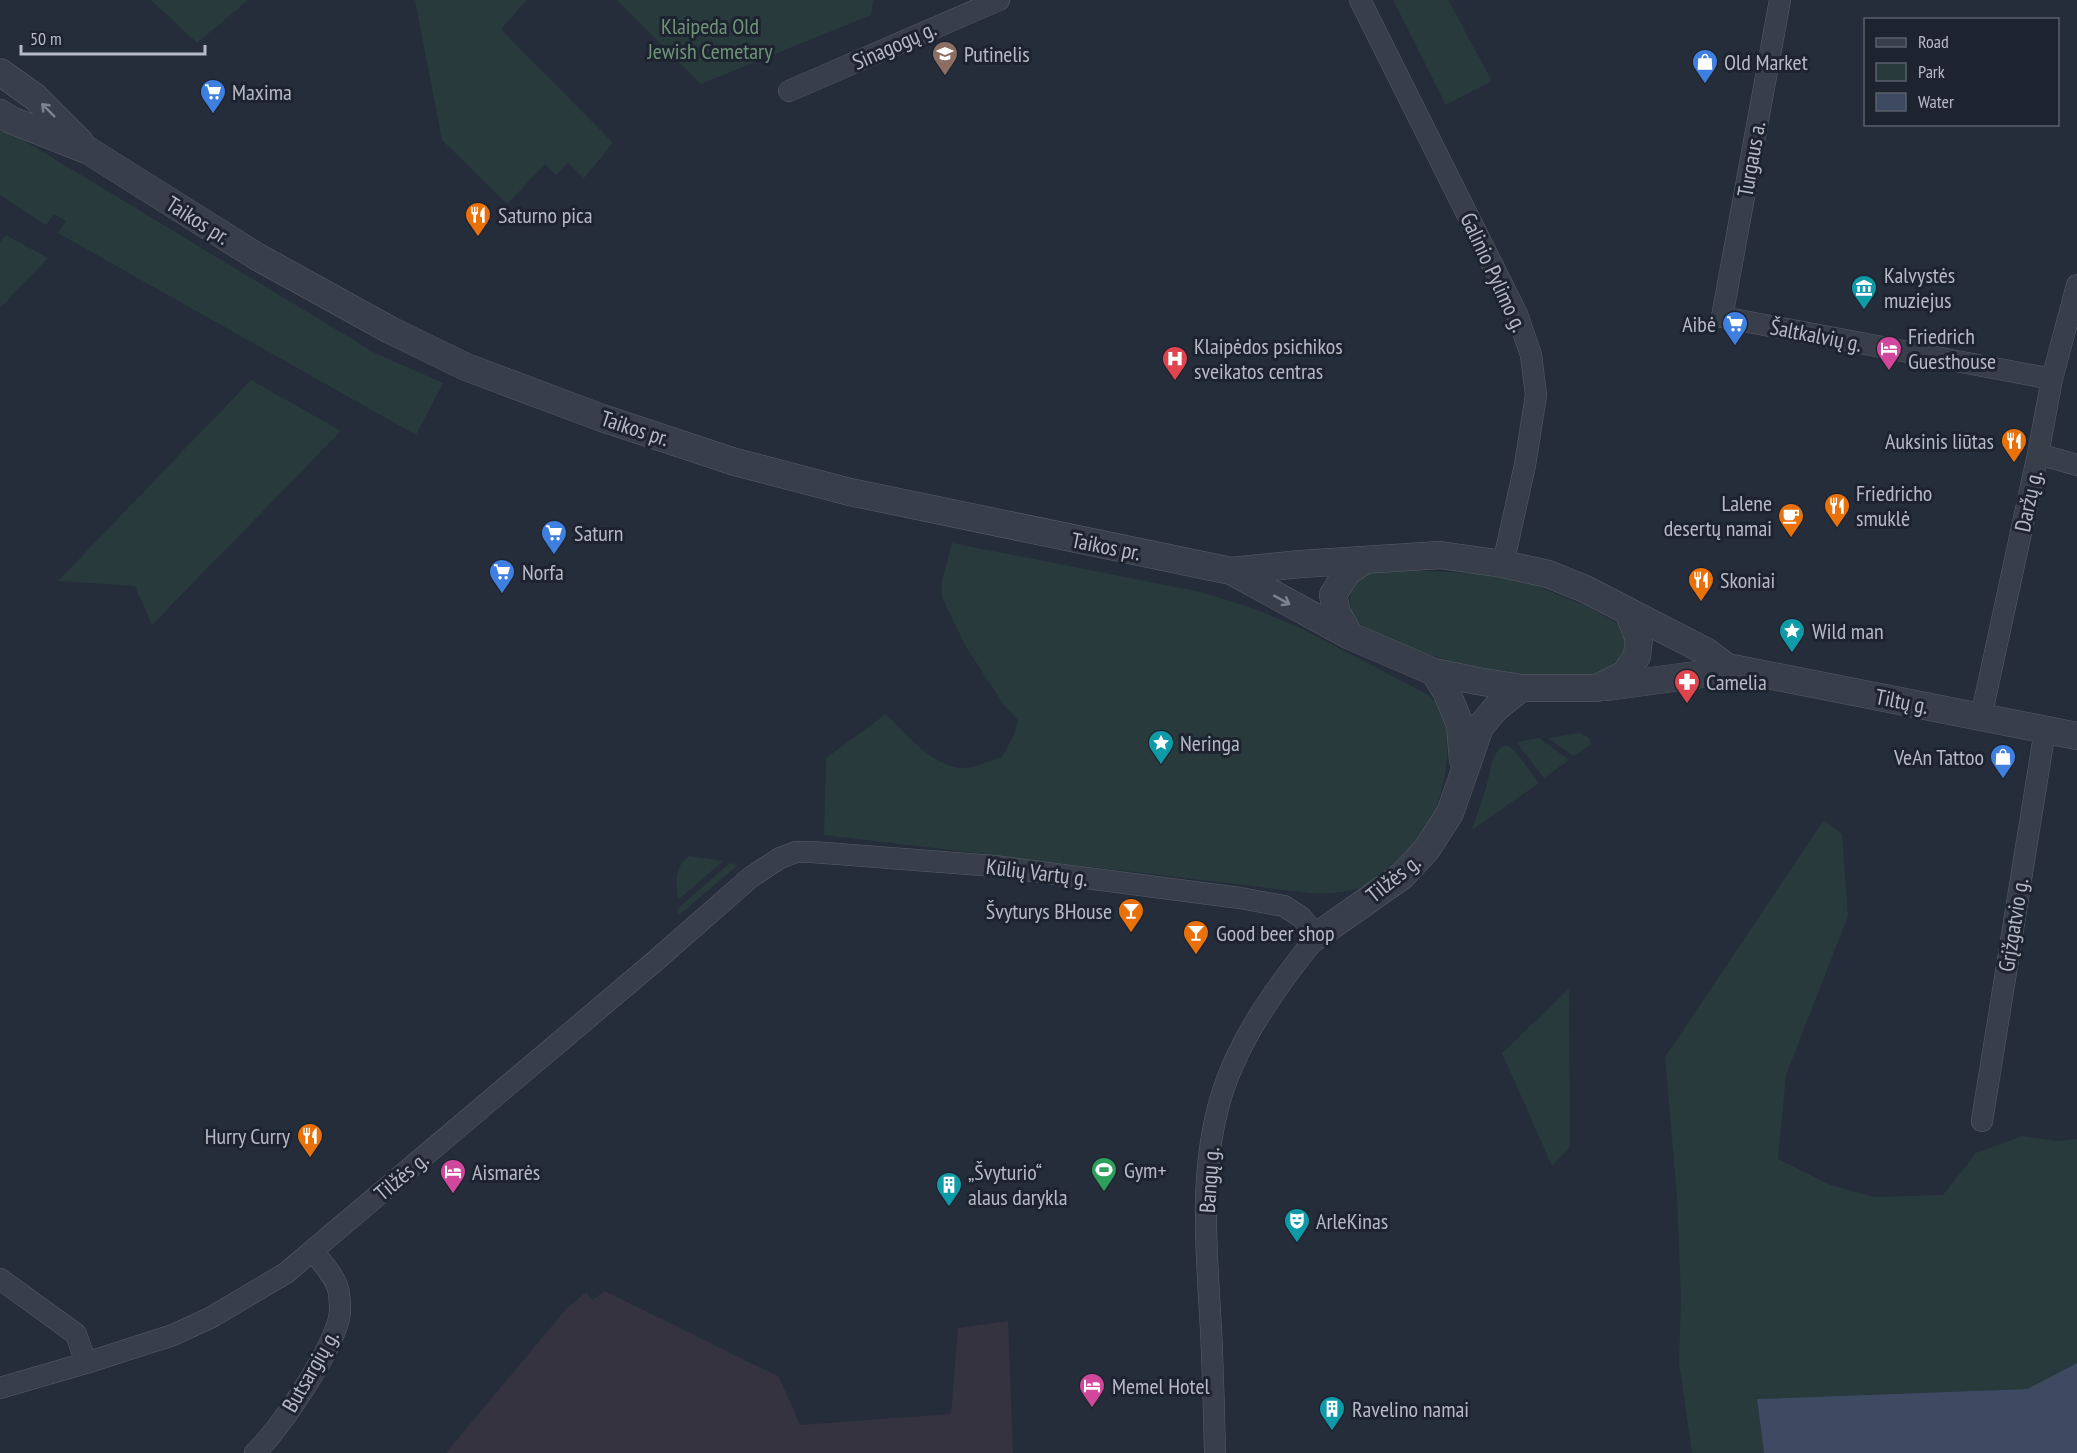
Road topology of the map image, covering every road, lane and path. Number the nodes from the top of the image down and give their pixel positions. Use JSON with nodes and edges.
{"nodes":[{"id":1,"x":999,"y":0,"type":"edge"},
{"id":2,"x":1360,"y":0,"type":"edge"},
{"id":3,"x":1780,"y":0,"type":"edge"},
{"id":4,"x":0,"y":72,"type":"edge"},
{"id":5,"x":789,"y":91,"type":"dead end"},
{"id":6,"x":0,"y":113,"type":"edge"},
{"id":7,"x":89,"y":151,"type":"junction"},
{"id":8,"x":2077,"y":285,"type":"edge"},
{"id":9,"x":1722,"y":317,"type":"joint"},
{"id":10,"x":2052,"y":379,"type":"junction"},
{"id":11,"x":2038,"y":454,"type":"junction"},
{"id":12,"x":2077,"y":465,"type":"edge"},
{"id":13,"x":1365,"y":560,"type":"junction"},
{"id":14,"x":1503,"y":564,"type":"junction"},
{"id":15,"x":1231,"y":571,"type":"junction"},
{"id":16,"x":1628,"y":612,"type":"junction"},
{"id":17,"x":1350,"y":636,"type":"junction"},
{"id":18,"x":1726,"y":667,"type":"junction"},
{"id":19,"x":1434,"y":672,"type":"junction"},
{"id":20,"x":1521,"y":688,"type":"junction"},
{"id":21,"x":1597,"y":688,"type":"junction"},
{"id":22,"x":1981,"y":717,"type":"junction"},
{"id":23,"x":2045,"y":730,"type":"junction"},
{"id":24,"x":2077,"y":736,"type":"edge"},
{"id":25,"x":1463,"y":772,"type":"junction"},
{"id":26,"x":752,"y":877,"type":"joint"},
{"id":27,"x":1317,"y":936,"type":"junction"},
{"id":28,"x":1982,"y":1121,"type":"dead end"},
{"id":29,"x":313,"y":1251,"type":"junction"},
{"id":30,"x":0,"y":1279,"type":"edge"},
{"id":31,"x":86,"y":1363,"type":"junction"},
{"id":32,"x":0,"y":1388,"type":"edge"},
{"id":33,"x":261,"y":1451,"type":"edge"},
{"id":34,"x":1215,"y":1453,"type":"edge"}],
"edges":[{"from":1,"to":5,"type":"street","name":"Sinagogų g."},
{"from":2,"to":14,"type":"street","name":"Galinio Pylimo g."},
{"from":3,"to":9,"type":"street","name":"Turgaus a."},
{"from":7,"to":4,"type":"street","name":"Taikos pr.","one_way":true},
{"from":6,"to":7,"type":"street","name":"Taikos pr."},
{"from":7,"to":15,"type":"street","name":"Taikos pr."},
{"from":8,"to":10,"type":"street","name":"Daržų g."},
{"from":9,"to":10,"type":"street","name":"Šaltkalvių g."},
{"from":10,"to":11,"type":"street","name":"Daržų g."},
{"from":11,"to":12,"type":"street"},
{"from":11,"to":22,"type":"street","name":"Daržų g."},
{"from":13,"to":14,"type":"street","name":"Taikos pr."},
{"from":13,"to":15,"type":"street","name":"Taikos pr."},
{"from":13,"to":17,"type":"street"},
{"from":14,"to":16,"type":"street","name":"Tiltų g."},
{"from":15,"to":17,"type":"street","name":"Taikos pr.","one_way":true},
{"from":16,"to":18,"type":"street","name":"Tiltų g."},
{"from":16,"to":21,"type":"street"},
{"from":17,"to":19,"type":"street","name":"Taikos pr."},
{"from":18,"to":21,"type":"street","name":"Tiltų g."},
{"from":18,"to":22,"type":"street","name":"Tiltų g."},
{"from":19,"to":20,"type":"street","name":"Tiltų g."},
{"from":19,"to":25,"type":"street","name":"Tilžės g."},
{"from":20,"to":21,"type":"street","name":"Tiltų g."},
{"from":20,"to":25,"type":"street","name":"Tilžės g."},
{"from":22,"to":23,"type":"street","name":"Tiltų g."},
{"from":23,"to":24,"type":"street","name":"Tiltų g."},
{"from":23,"to":28,"type":"street","name":"Grįžgatvio g."},
{"from":25,"to":27,"type":"street","name":"Tilžės g."},
{"from":26,"to":27,"type":"street","name":"Kūlių Vartų g."},
{"from":26,"to":29,"type":"street","name":"Tilžės g."},
{"from":27,"to":34,"type":"street","name":"Bangų g."},
{"from":29,"to":31,"type":"street","name":"Tilžės g."},
{"from":29,"to":33,"type":"street","name":"Butsargių g."},
{"from":30,"to":31,"type":"street"},
{"from":31,"to":32,"type":"street","name":"Tilžės g."}]}
